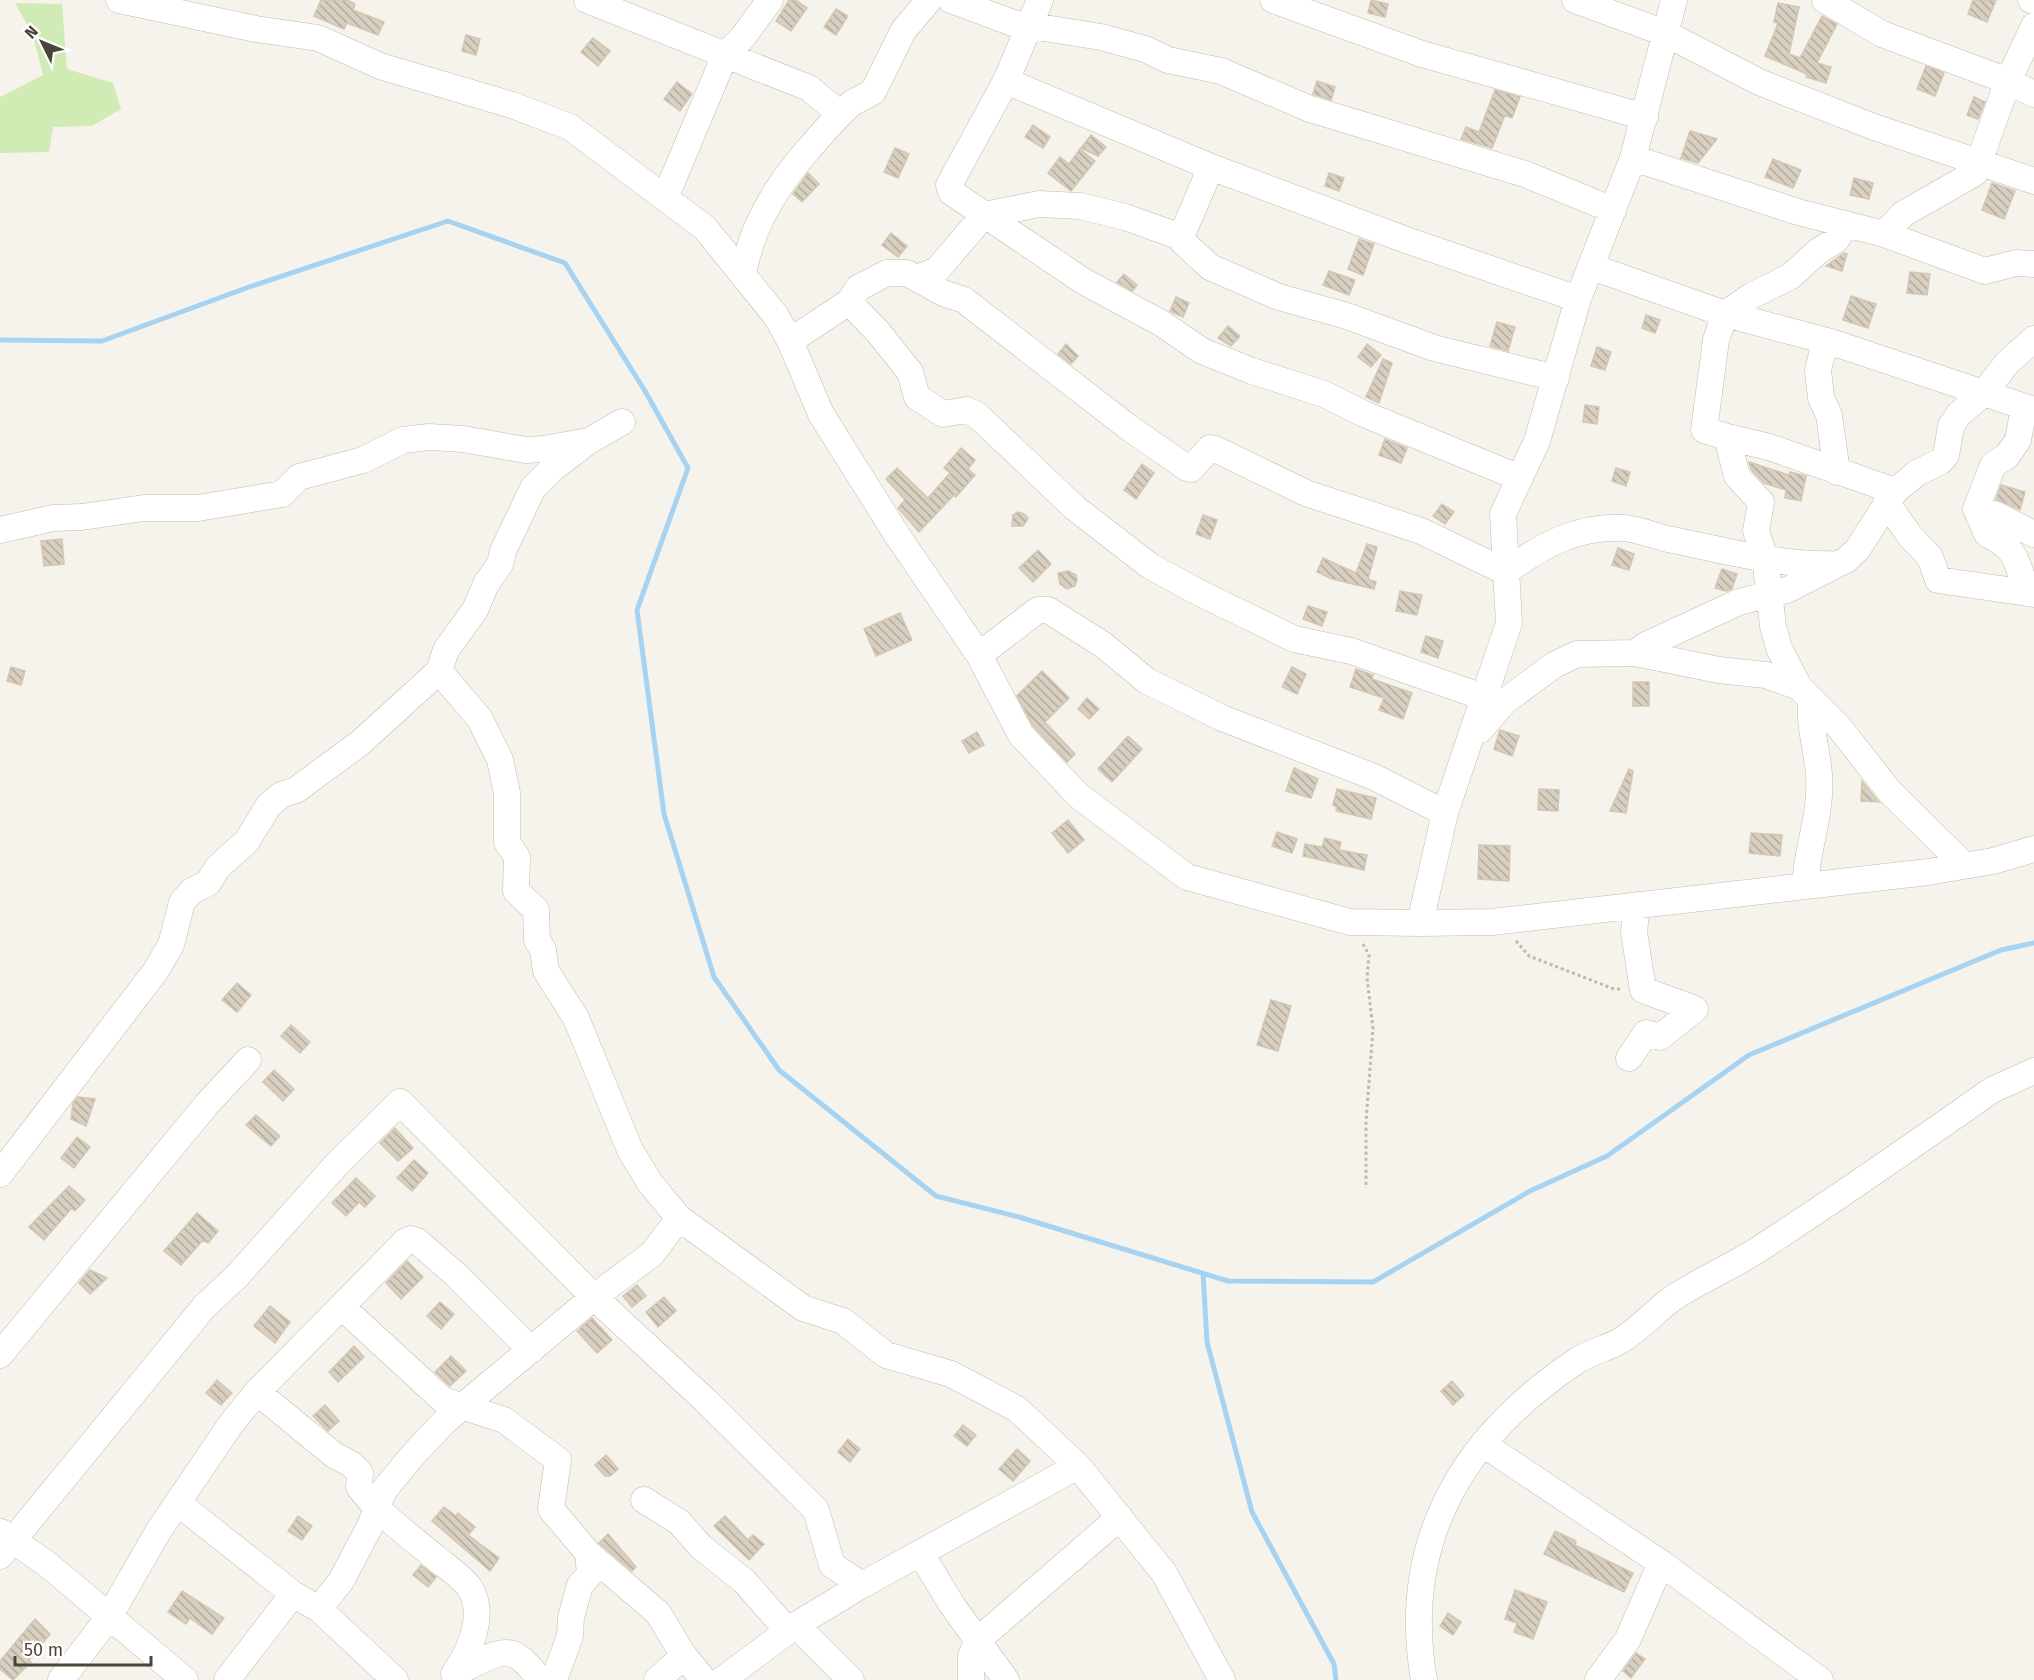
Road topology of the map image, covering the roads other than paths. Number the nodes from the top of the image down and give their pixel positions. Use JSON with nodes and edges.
{"nodes":[{"id":1,"x":119,"y":0,"type":"edge"},
{"id":2,"x":587,"y":0,"type":"edge"},
{"id":3,"x":770,"y":0,"type":"edge"},
{"id":4,"x":929,"y":0,"type":"edge"},
{"id":5,"x":951,"y":0,"type":"edge"},
{"id":6,"x":1040,"y":0,"type":"edge"},
{"id":7,"x":1273,"y":0,"type":"edge"},
{"id":8,"x":1575,"y":0,"type":"edge"},
{"id":9,"x":1674,"y":0,"type":"edge"},
{"id":10,"x":1825,"y":0,"type":"edge"},
{"id":11,"x":194,"y":8,"type":"edge"},
{"id":12,"x":1030,"y":26,"type":"junction"},
{"id":13,"x":2034,"y":26,"type":"edge"},
{"id":14,"x":1665,"y":33,"type":"junction"},
{"id":15,"x":725,"y":55,"type":"junction"},
{"id":16,"x":1006,"y":81,"type":"junction"},
{"id":17,"x":2008,"y":81,"type":"junction"},
{"id":18,"x":2034,"y":94,"type":"edge"},
{"id":19,"x":840,"y":114,"type":"junction"},
{"id":20,"x":1645,"y":117,"type":"junction"},
{"id":21,"x":1633,"y":158,"type":"junction"},
{"id":22,"x":1981,"y":164,"type":"junction"},
{"id":23,"x":1211,"y":167,"type":"junction"},
{"id":24,"x":2034,"y":181,"type":"edge"},
{"id":25,"x":666,"y":196,"type":"junction"},
{"id":26,"x":1613,"y":210,"type":"junction"},
{"id":27,"x":984,"y":215,"type":"junction"},
{"id":28,"x":1846,"y":224,"type":"junction"},
{"id":29,"x":1884,"y":234,"type":"junction"},
{"id":30,"x":1181,"y":237,"type":"junction"},
{"id":31,"x":2034,"y":264,"type":"edge"},
{"id":32,"x":1592,"y":267,"type":"junction"},
{"id":33,"x":743,"y":274,"type":"junction"},
{"id":34,"x":919,"y":278,"type":"junction"},
{"id":35,"x":1578,"y":299,"type":"junction"},
{"id":36,"x":849,"y":302,"type":"junction"},
{"id":37,"x":1725,"y":314,"type":"junction"},
{"id":38,"x":2034,"y":339,"type":"edge"},
{"id":39,"x":790,"y":341,"type":"junction"},
{"id":40,"x":1831,"y":342,"type":"junction"},
{"id":41,"x":1556,"y":378,"type":"junction"},
{"id":42,"x":1984,"y":393,"type":"junction"},
{"id":43,"x":2029,"y":408,"type":"edge"},
{"id":44,"x":622,"y":422,"type":"dead end"},
{"id":45,"x":1727,"y":437,"type":"junction"},
{"id":46,"x":589,"y":441,"type":"junction"},
{"id":47,"x":1837,"y":472,"type":"junction"},
{"id":48,"x":1520,"y":478,"type":"junction"},
{"id":49,"x":1890,"y":497,"type":"junction"},
{"id":50,"x":1976,"y":509,"type":"junction"},
{"id":51,"x":0,"y":530,"type":"edge"},
{"id":52,"x":2034,"y":534,"type":"edge"},
{"id":53,"x":1765,"y":558,"type":"junction"},
{"id":54,"x":1836,"y":564,"type":"junction"},
{"id":55,"x":1506,"y":572,"type":"junction"},
{"id":56,"x":2031,"y":593,"type":"edge"},
{"id":57,"x":1769,"y":594,"type":"junction"},
{"id":58,"x":1635,"y":653,"type":"junction"},
{"id":59,"x":978,"y":655,"type":"junction"},
{"id":60,"x":439,"y":670,"type":"junction"},
{"id":61,"x":1805,"y":694,"type":"junction"},
{"id":62,"x":1486,"y":698,"type":"junction"},
{"id":63,"x":1471,"y":740,"type":"junction"},
{"id":64,"x":1445,"y":813,"type":"junction"},
{"id":65,"x":2034,"y":849,"type":"edge"},
{"id":66,"x":1964,"y":865,"type":"junction"},
{"id":67,"x":1805,"y":885,"type":"junction"},
{"id":68,"x":1637,"y":905,"type":"junction"},
{"id":69,"x":1420,"y":923,"type":"junction"},
{"id":70,"x":1629,"y":1058,"type":"dead end"},
{"id":71,"x":248,"y":1060,"type":"dead end"},
{"id":72,"x":2034,"y":1071,"type":"edge"},
{"id":73,"x":0,"y":1174,"type":"edge"},
{"id":74,"x":679,"y":1218,"type":"junction"},
{"id":75,"x":594,"y":1297,"type":"junction"},
{"id":76,"x":342,"y":1307,"type":"junction"},
{"id":77,"x":531,"y":1350,"type":"junction"},
{"id":78,"x":0,"y":1355,"type":"edge"},
{"id":79,"x":257,"y":1392,"type":"junction"},
{"id":80,"x":463,"y":1407,"type":"junction"},
{"id":81,"x":1483,"y":1444,"type":"junction"},
{"id":82,"x":1078,"y":1466,"type":"junction"},
{"id":83,"x":644,"y":1500,"type":"dead end"},
{"id":84,"x":178,"y":1503,"type":"junction"},
{"id":85,"x":377,"y":1511,"type":"junction"},
{"id":86,"x":1120,"y":1517,"type":"junction"},
{"id":87,"x":4,"y":1543,"type":"edge"},
{"id":88,"x":588,"y":1553,"type":"junction"},
{"id":89,"x":921,"y":1554,"type":"junction"},
{"id":90,"x":1661,"y":1563,"type":"junction"},
{"id":91,"x":862,"y":1585,"type":"junction"},
{"id":92,"x":293,"y":1594,"type":"junction"},
{"id":93,"x":319,"y":1609,"type":"junction"},
{"id":94,"x":109,"y":1617,"type":"junction"},
{"id":95,"x":792,"y":1628,"type":"junction"},
{"id":96,"x":978,"y":1640,"type":"junction"},
{"id":97,"x":684,"y":1656,"type":"junction"},
{"id":98,"x":448,"y":1677,"type":"edge"},
{"id":99,"x":390,"y":1678,"type":"edge"},
{"id":100,"x":1817,"y":1679,"type":"edge"},
{"id":101,"x":61,"y":1680,"type":"edge"},
{"id":102,"x":185,"y":1680,"type":"edge"},
{"id":103,"x":227,"y":1680,"type":"edge"},
{"id":104,"x":540,"y":1680,"type":"edge"},
{"id":105,"x":554,"y":1680,"type":"edge"},
{"id":106,"x":657,"y":1680,"type":"edge"},
{"id":107,"x":704,"y":1680,"type":"edge"},
{"id":108,"x":722,"y":1680,"type":"edge"},
{"id":109,"x":851,"y":1680,"type":"edge"},
{"id":110,"x":971,"y":1680,"type":"edge"},
{"id":111,"x":1006,"y":1680,"type":"edge"},
{"id":112,"x":1222,"y":1680,"type":"edge"},
{"id":113,"x":1424,"y":1680,"type":"edge"},
{"id":114,"x":1598,"y":1680,"type":"edge"}],
"edges":[{"from":1,"to":11,"type":"street"},
{"from":2,"to":15,"type":"street"},
{"from":3,"to":15,"type":"street"},
{"from":4,"to":19,"type":"street"},
{"from":5,"to":12,"type":"street"},
{"from":6,"to":12,"type":"street"},
{"from":7,"to":20,"type":"street"},
{"from":8,"to":14,"type":"street"},
{"from":9,"to":14,"type":"street"},
{"from":10,"to":17,"type":"street"},
{"from":11,"to":25,"type":"street"},
{"from":12,"to":16,"type":"street"},
{"from":12,"to":26,"type":"street"},
{"from":13,"to":17,"type":"street"},
{"from":14,"to":20,"type":"street"},
{"from":14,"to":22,"type":"street"},
{"from":15,"to":19,"type":"street"},
{"from":15,"to":25,"type":"street"},
{"from":16,"to":23,"type":"street"},
{"from":16,"to":27,"type":"street"},
{"from":17,"to":18,"type":"street"},
{"from":17,"to":22,"type":"street"},
{"from":19,"to":33,"type":"street"},
{"from":20,"to":21,"type":"street"},
{"from":21,"to":26,"type":"street"},
{"from":21,"to":28,"type":"street"},
{"from":22,"to":24,"type":"street"},
{"from":22,"to":29,"type":"street"},
{"from":23,"to":30,"type":"street"},
{"from":23,"to":35,"type":"street"},
{"from":25,"to":33,"type":"street"},
{"from":26,"to":32,"type":"street"},
{"from":27,"to":30,"type":"street"},
{"from":27,"to":34,"type":"street"},
{"from":27,"to":48,"type":"street"},
{"from":28,"to":29,"type":"street"},
{"from":28,"to":37,"type":"street"},
{"from":29,"to":31,"type":"street"},
{"from":30,"to":41,"type":"street"},
{"from":32,"to":35,"type":"street"},
{"from":32,"to":37,"type":"street"},
{"from":33,"to":39,"type":"street"},
{"from":34,"to":36,"type":"street"},
{"from":34,"to":55,"type":"street"},
{"from":35,"to":41,"type":"street"},
{"from":36,"to":39,"type":"street"},
{"from":36,"to":62,"type":"street"},
{"from":37,"to":40,"type":"street"},
{"from":37,"to":45,"type":"street"},
{"from":38,"to":42,"type":"street"},
{"from":39,"to":59,"type":"street"},
{"from":40,"to":42,"type":"street"},
{"from":40,"to":47,"type":"street"},
{"from":41,"to":48,"type":"street"},
{"from":42,"to":43,"type":"street"},
{"from":42,"to":49,"type":"street"},
{"from":43,"to":50,"type":"street"},
{"from":44,"to":46,"type":"street"},
{"from":45,"to":47,"type":"street"},
{"from":45,"to":53,"type":"street"},
{"from":46,"to":51,"type":"street"},
{"from":46,"to":60,"type":"street"},
{"from":47,"to":49,"type":"street"},
{"from":48,"to":55,"type":"street"},
{"from":49,"to":54,"type":"street"},
{"from":49,"to":56,"type":"street"},
{"from":50,"to":52,"type":"street"},
{"from":50,"to":56,"type":"street"},
{"from":53,"to":54,"type":"street"},
{"from":53,"to":55,"type":"street"},
{"from":53,"to":57,"type":"street"},
{"from":54,"to":57,"type":"street"},
{"from":55,"to":62,"type":"street"},
{"from":57,"to":58,"type":"street"},
{"from":57,"to":61,"type":"street"},
{"from":58,"to":61,"type":"street"},
{"from":58,"to":63,"type":"street"},
{"from":59,"to":64,"type":"street"},
{"from":59,"to":69,"type":"street"},
{"from":60,"to":73,"type":"street"},
{"from":60,"to":74,"type":"street"},
{"from":61,"to":66,"type":"street"},
{"from":61,"to":67,"type":"street"},
{"from":62,"to":63,"type":"street"},
{"from":63,"to":64,"type":"street"},
{"from":64,"to":69,"type":"street"},
{"from":65,"to":66,"type":"street"},
{"from":66,"to":67,"type":"street"},
{"from":67,"to":68,"type":"street"},
{"from":68,"to":69,"type":"street"},
{"from":68,"to":70,"type":"street"},
{"from":71,"to":78,"type":"street"},
{"from":72,"to":81,"type":"street"},
{"from":74,"to":75,"type":"street"},
{"from":74,"to":82,"type":"street"},
{"from":75,"to":77,"type":"street"},
{"from":75,"to":87,"type":"street"},
{"from":75,"to":91,"type":"street"},
{"from":76,"to":77,"type":"street"},
{"from":76,"to":79,"type":"street"},
{"from":76,"to":80,"type":"street"},
{"from":77,"to":80,"type":"street"},
{"from":79,"to":84,"type":"street"},
{"from":79,"to":85,"type":"street"},
{"from":80,"to":85,"type":"street"},
{"from":80,"to":88,"type":"street"},
{"from":81,"to":90,"type":"street"},
{"from":81,"to":113,"type":"street"},
{"from":82,"to":86,"type":"street"},
{"from":82,"to":89,"type":"street"},
{"from":83,"to":95,"type":"street"},
{"from":84,"to":92,"type":"street"},
{"from":84,"to":94,"type":"street"},
{"from":85,"to":93,"type":"street"},
{"from":85,"to":98,"type":"street"},
{"from":86,"to":96,"type":"street"},
{"from":86,"to":112,"type":"street"},
{"from":87,"to":94,"type":"street"},
{"from":88,"to":97,"type":"street"},
{"from":88,"to":105,"type":"street"},
{"from":89,"to":91,"type":"street"},
{"from":89,"to":96,"type":"street"},
{"from":90,"to":100,"type":"street"},
{"from":90,"to":114,"type":"street"},
{"from":91,"to":95,"type":"street"},
{"from":92,"to":93,"type":"street"},
{"from":92,"to":103,"type":"street"},
{"from":93,"to":99,"type":"street"},
{"from":94,"to":101,"type":"street"},
{"from":94,"to":102,"type":"street"},
{"from":95,"to":108,"type":"street"},
{"from":95,"to":109,"type":"street"},
{"from":96,"to":110,"type":"street"},
{"from":96,"to":111,"type":"street"},
{"from":97,"to":106,"type":"street"},
{"from":97,"to":107,"type":"street"},
{"from":98,"to":104,"type":"street"}]}
